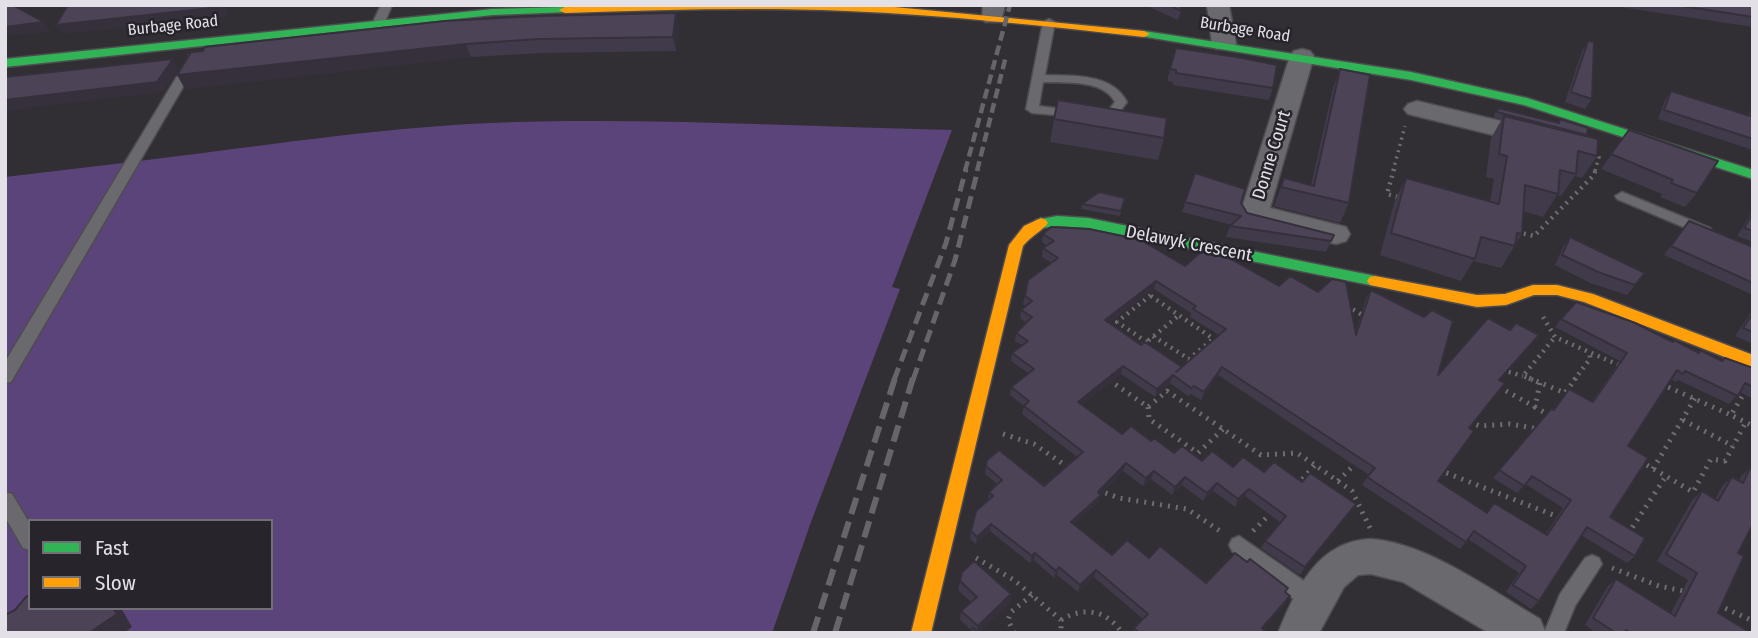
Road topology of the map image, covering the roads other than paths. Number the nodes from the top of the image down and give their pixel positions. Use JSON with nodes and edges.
{"nodes":[{"id":1,"x":387,"y":5,"type":"edge"},
{"id":2,"x":1217,"y":5,"type":"edge"},
{"id":3,"x":993,"y":11,"type":"edge"},
{"id":4,"x":379,"y":22,"type":"junction"},
{"id":5,"x":1049,"y":22,"type":"junction"},
{"id":6,"x":205,"y":40,"type":"junction"},
{"id":7,"x":1224,"y":44,"type":"junction"},
{"id":8,"x":1302,"y":56,"type":"junction"},
{"id":9,"x":5,"y":63,"type":"edge"},
{"id":10,"x":1038,"y":78,"type":"junction"},
{"id":11,"x":1474,"y":89,"type":"junction"},
{"id":12,"x":1417,"y":108,"type":"road end"},
{"id":13,"x":1470,"y":120,"type":"junction"},
{"id":14,"x":1597,"y":154,"type":"edge"},
{"id":15,"x":1753,"y":175,"type":"edge"},
{"id":16,"x":1622,"y":196,"type":"dead end"},
{"id":17,"x":1336,"y":234,"type":"edge"},
{"id":18,"x":1717,"y":236,"type":"edge"},
{"id":19,"x":1753,"y":362,"type":"edge"},
{"id":20,"x":5,"y":377,"type":"edge"},
{"id":21,"x":5,"y":500,"type":"edge"},
{"id":22,"x":28,"y":539,"type":"edge"},
{"id":23,"x":1239,"y":545,"type":"road end"},
{"id":24,"x":1592,"y":564,"type":"road end"},
{"id":25,"x":1307,"y":617,"type":"edge"},
{"id":26,"x":921,"y":633,"type":"edge"},
{"id":27,"x":1526,"y":633,"type":"edge"},
{"id":28,"x":1554,"y":633,"type":"edge"}],
"edges":[{"from":1,"to":4,"type":"lane"},
{"from":2,"to":7,"type":"street"},
{"from":3,"to":4,"type":"street","name":"Burbage Road"},
{"from":3,"to":5,"type":"street","name":"Burbage Road"},
{"from":4,"to":6,"type":"street","name":"Burbage Road"},
{"from":5,"to":7,"type":"street","name":"Burbage Road"},
{"from":5,"to":10,"type":"lane"},
{"from":6,"to":9,"type":"street","name":"Burbage Road"},
{"from":6,"to":20,"type":"lane"},
{"from":7,"to":8,"type":"street","name":"Burbage Road"},
{"from":8,"to":11,"type":"street","name":"Burbage Road"},
{"from":8,"to":17,"type":"street","name":"Donne Court"},
{"from":10,"to":10,"type":"lane"},
{"from":11,"to":13,"type":"street"},
{"from":11,"to":15,"type":"street","name":"Burbage Road"},
{"from":12,"to":13,"type":"street"},
{"from":13,"to":14,"type":"street"},
{"from":16,"to":18,"type":"lane"},
{"from":19,"to":26,"type":"street","name":"Delawyk Crescent"},
{"from":21,"to":22,"type":"lane"},
{"from":23,"to":25,"type":"lane"},
{"from":24,"to":28,"type":"lane"},
{"from":25,"to":27,"type":"street"}]}
